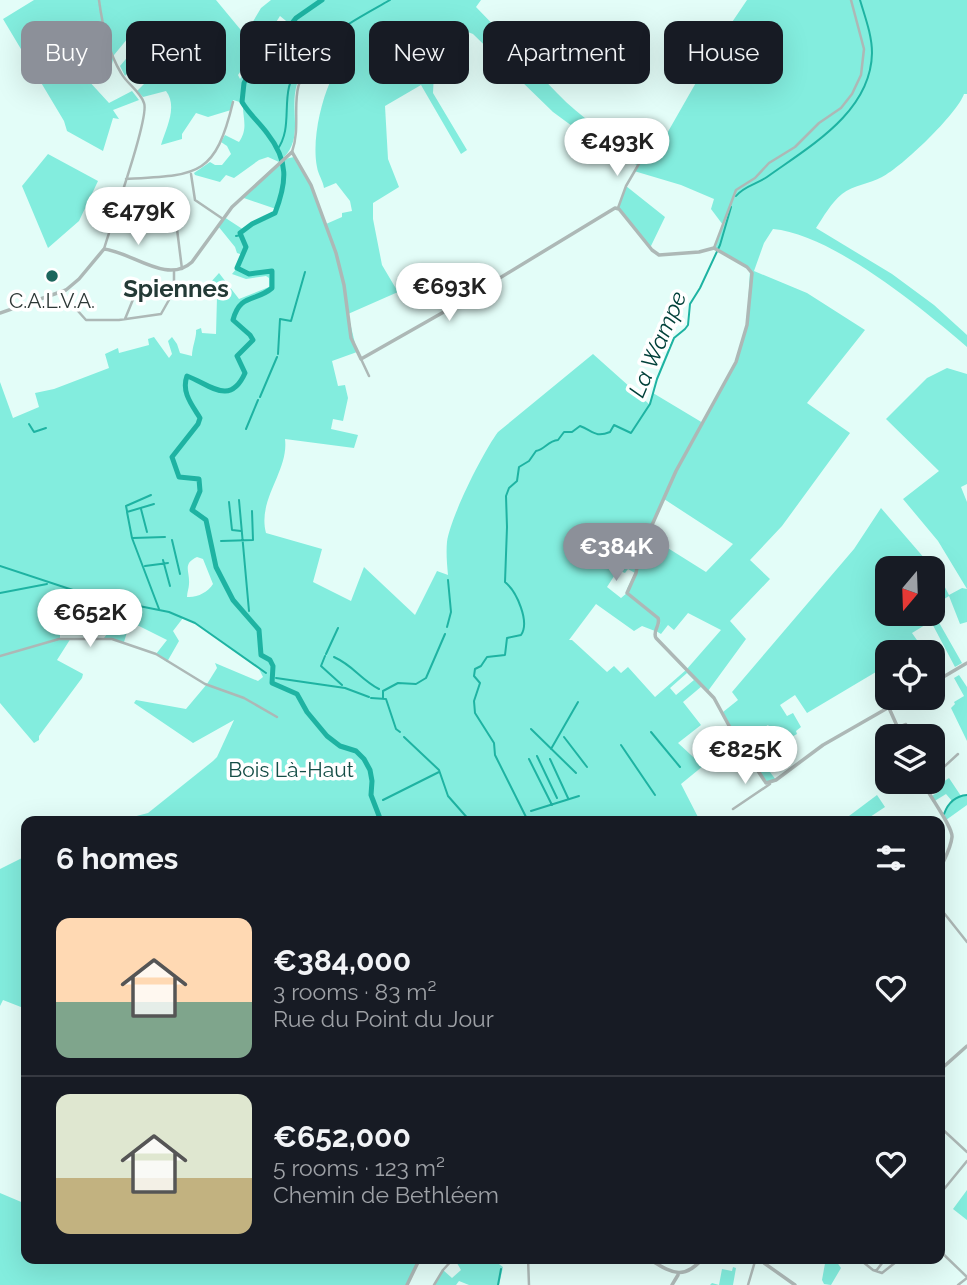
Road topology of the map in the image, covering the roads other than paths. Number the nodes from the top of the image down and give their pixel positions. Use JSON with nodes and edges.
{"nodes":[{"id":1,"x":99,"y":0,"type":"edge"},
{"id":2,"x":851,"y":0,"type":"edge"},
{"id":3,"x":297,"y":84,"type":"edge"},
{"id":4,"x":233,"y":102,"type":"dead end"},
{"id":5,"x":292,"y":152,"type":"junction"},
{"id":6,"x":640,"y":162,"type":"dead end"},
{"id":7,"x":191,"y":173,"type":"junction"},
{"id":8,"x":126,"y":179,"type":"junction"},
{"id":9,"x":618,"y":208,"type":"junction"},
{"id":10,"x":156,"y":219,"type":"junction"},
{"id":11,"x":223,"y":219,"type":"junction"},
{"id":12,"x":104,"y":249,"type":"junction"},
{"id":13,"x":717,"y":249,"type":"junction"},
{"id":14,"x":182,"y":269,"type":"junction"},
{"id":15,"x":174,"y":271,"type":"junction"},
{"id":16,"x":61,"y":292,"type":"junction"},
{"id":17,"x":148,"y":297,"type":"dead end"},
{"id":18,"x":0,"y":313,"type":"edge"},
{"id":19,"x":125,"y":319,"type":"junction"},
{"id":20,"x":361,"y":359,"type":"junction"},
{"id":21,"x":369,"y":376,"type":"dead end"},
{"id":22,"x":0,"y":656,"type":"edge"},
{"id":23,"x":967,"y":663,"type":"edge"},
{"id":24,"x":945,"y":676,"type":"edge"},
{"id":25,"x":885,"y":710,"type":"edge"},
{"id":26,"x":277,"y":717,"type":"dead end"},
{"id":27,"x":958,"y":754,"type":"dead end"},
{"id":28,"x":945,"y":766,"type":"edge"},
{"id":29,"x":770,"y":783,"type":"junction"},
{"id":30,"x":929,"y":794,"type":"edge"},
{"id":31,"x":733,"y":808,"type":"dead end"},
{"id":32,"x":942,"y":816,"type":"edge"},
{"id":33,"x":945,"y":820,"type":"edge"},
{"id":34,"x":945,"y":857,"type":"edge"},
{"id":35,"x":945,"y":914,"type":"edge"},
{"id":36,"x":967,"y":942,"type":"edge"},
{"id":37,"x":967,"y":1046,"type":"edge"},
{"id":38,"x":945,"y":1066,"type":"edge"},
{"id":39,"x":945,"y":1132,"type":"edge"},
{"id":40,"x":967,"y":1152,"type":"edge"},
{"id":41,"x":967,"y":1161,"type":"edge"},
{"id":42,"x":945,"y":1186,"type":"edge"},
{"id":43,"x":945,"y":1256,"type":"edge"},
{"id":44,"x":418,"y":1264,"type":"edge"},
{"id":45,"x":448,"y":1264,"type":"edge"},
{"id":46,"x":528,"y":1264,"type":"edge"},
{"id":47,"x":657,"y":1264,"type":"edge"},
{"id":48,"x":697,"y":1264,"type":"edge"},
{"id":49,"x":755,"y":1264,"type":"edge"},
{"id":50,"x":765,"y":1264,"type":"edge"},
{"id":51,"x":866,"y":1264,"type":"edge"},
{"id":52,"x":881,"y":1264,"type":"edge"},
{"id":53,"x":894,"y":1264,"type":"edge"},
{"id":54,"x":876,"y":1271,"type":"junction"},
{"id":55,"x":672,"y":1273,"type":"junction"},
{"id":56,"x":679,"y":1274,"type":"junction"},
{"id":57,"x":967,"y":1278,"type":"edge"},
{"id":58,"x":407,"y":1285,"type":"edge"},
{"id":59,"x":434,"y":1285,"type":"edge"},
{"id":60,"x":528,"y":1285,"type":"edge"},
{"id":61,"x":672,"y":1285,"type":"edge"},
{"id":62,"x":748,"y":1285,"type":"edge"},
{"id":63,"x":795,"y":1285,"type":"edge"},
{"id":64,"x":958,"y":1285,"type":"edge"}],
"edges":[{"from":1,"to":8,"type":"street"},
{"from":2,"to":13,"type":"street"},
{"from":3,"to":5,"type":"street"},
{"from":4,"to":7,"type":"street"},
{"from":5,"to":11,"type":"street"},
{"from":5,"to":20,"type":"street"},
{"from":6,"to":9,"type":"street"},
{"from":7,"to":8,"type":"street"},
{"from":7,"to":11,"type":"street"},
{"from":8,"to":12,"type":"street"},
{"from":9,"to":13,"type":"street"},
{"from":9,"to":20,"type":"street"},
{"from":10,"to":10,"type":"street"},
{"from":10,"to":14,"type":"street"},
{"from":11,"to":14,"type":"street"},
{"from":12,"to":15,"type":"street"},
{"from":12,"to":16,"type":"street"},
{"from":13,"to":29,"type":"street"},
{"from":14,"to":15,"type":"street"},
{"from":15,"to":19,"type":"street"},
{"from":16,"to":18,"type":"street"},
{"from":16,"to":19,"type":"street"},
{"from":17,"to":19,"type":"street"},
{"from":20,"to":21,"type":"street"},
{"from":22,"to":26,"type":"street"},
{"from":23,"to":24,"type":"street"},
{"from":25,"to":29,"type":"street"},
{"from":27,"to":28,"type":"street"},
{"from":29,"to":31,"type":"street"},
{"from":30,"to":32,"type":"street"},
{"from":33,"to":34,"type":"street"},
{"from":35,"to":36,"type":"street"},
{"from":37,"to":38,"type":"street"},
{"from":39,"to":40,"type":"street"},
{"from":41,"to":42,"type":"street"},
{"from":43,"to":57,"type":"street"},
{"from":44,"to":58,"type":"street"},
{"from":45,"to":59,"type":"street"},
{"from":46,"to":60,"type":"street"},
{"from":47,"to":55,"type":"street"},
{"from":48,"to":56,"type":"street"},
{"from":49,"to":62,"type":"street"},
{"from":50,"to":63,"type":"street"},
{"from":51,"to":54,"type":"street"},
{"from":52,"to":54,"type":"street"},
{"from":53,"to":54,"type":"street"},
{"from":55,"to":56,"type":"street"},
{"from":55,"to":61,"type":"street"},
{"from":56,"to":61,"type":"street"},
{"from":57,"to":64,"type":"street"}]}
